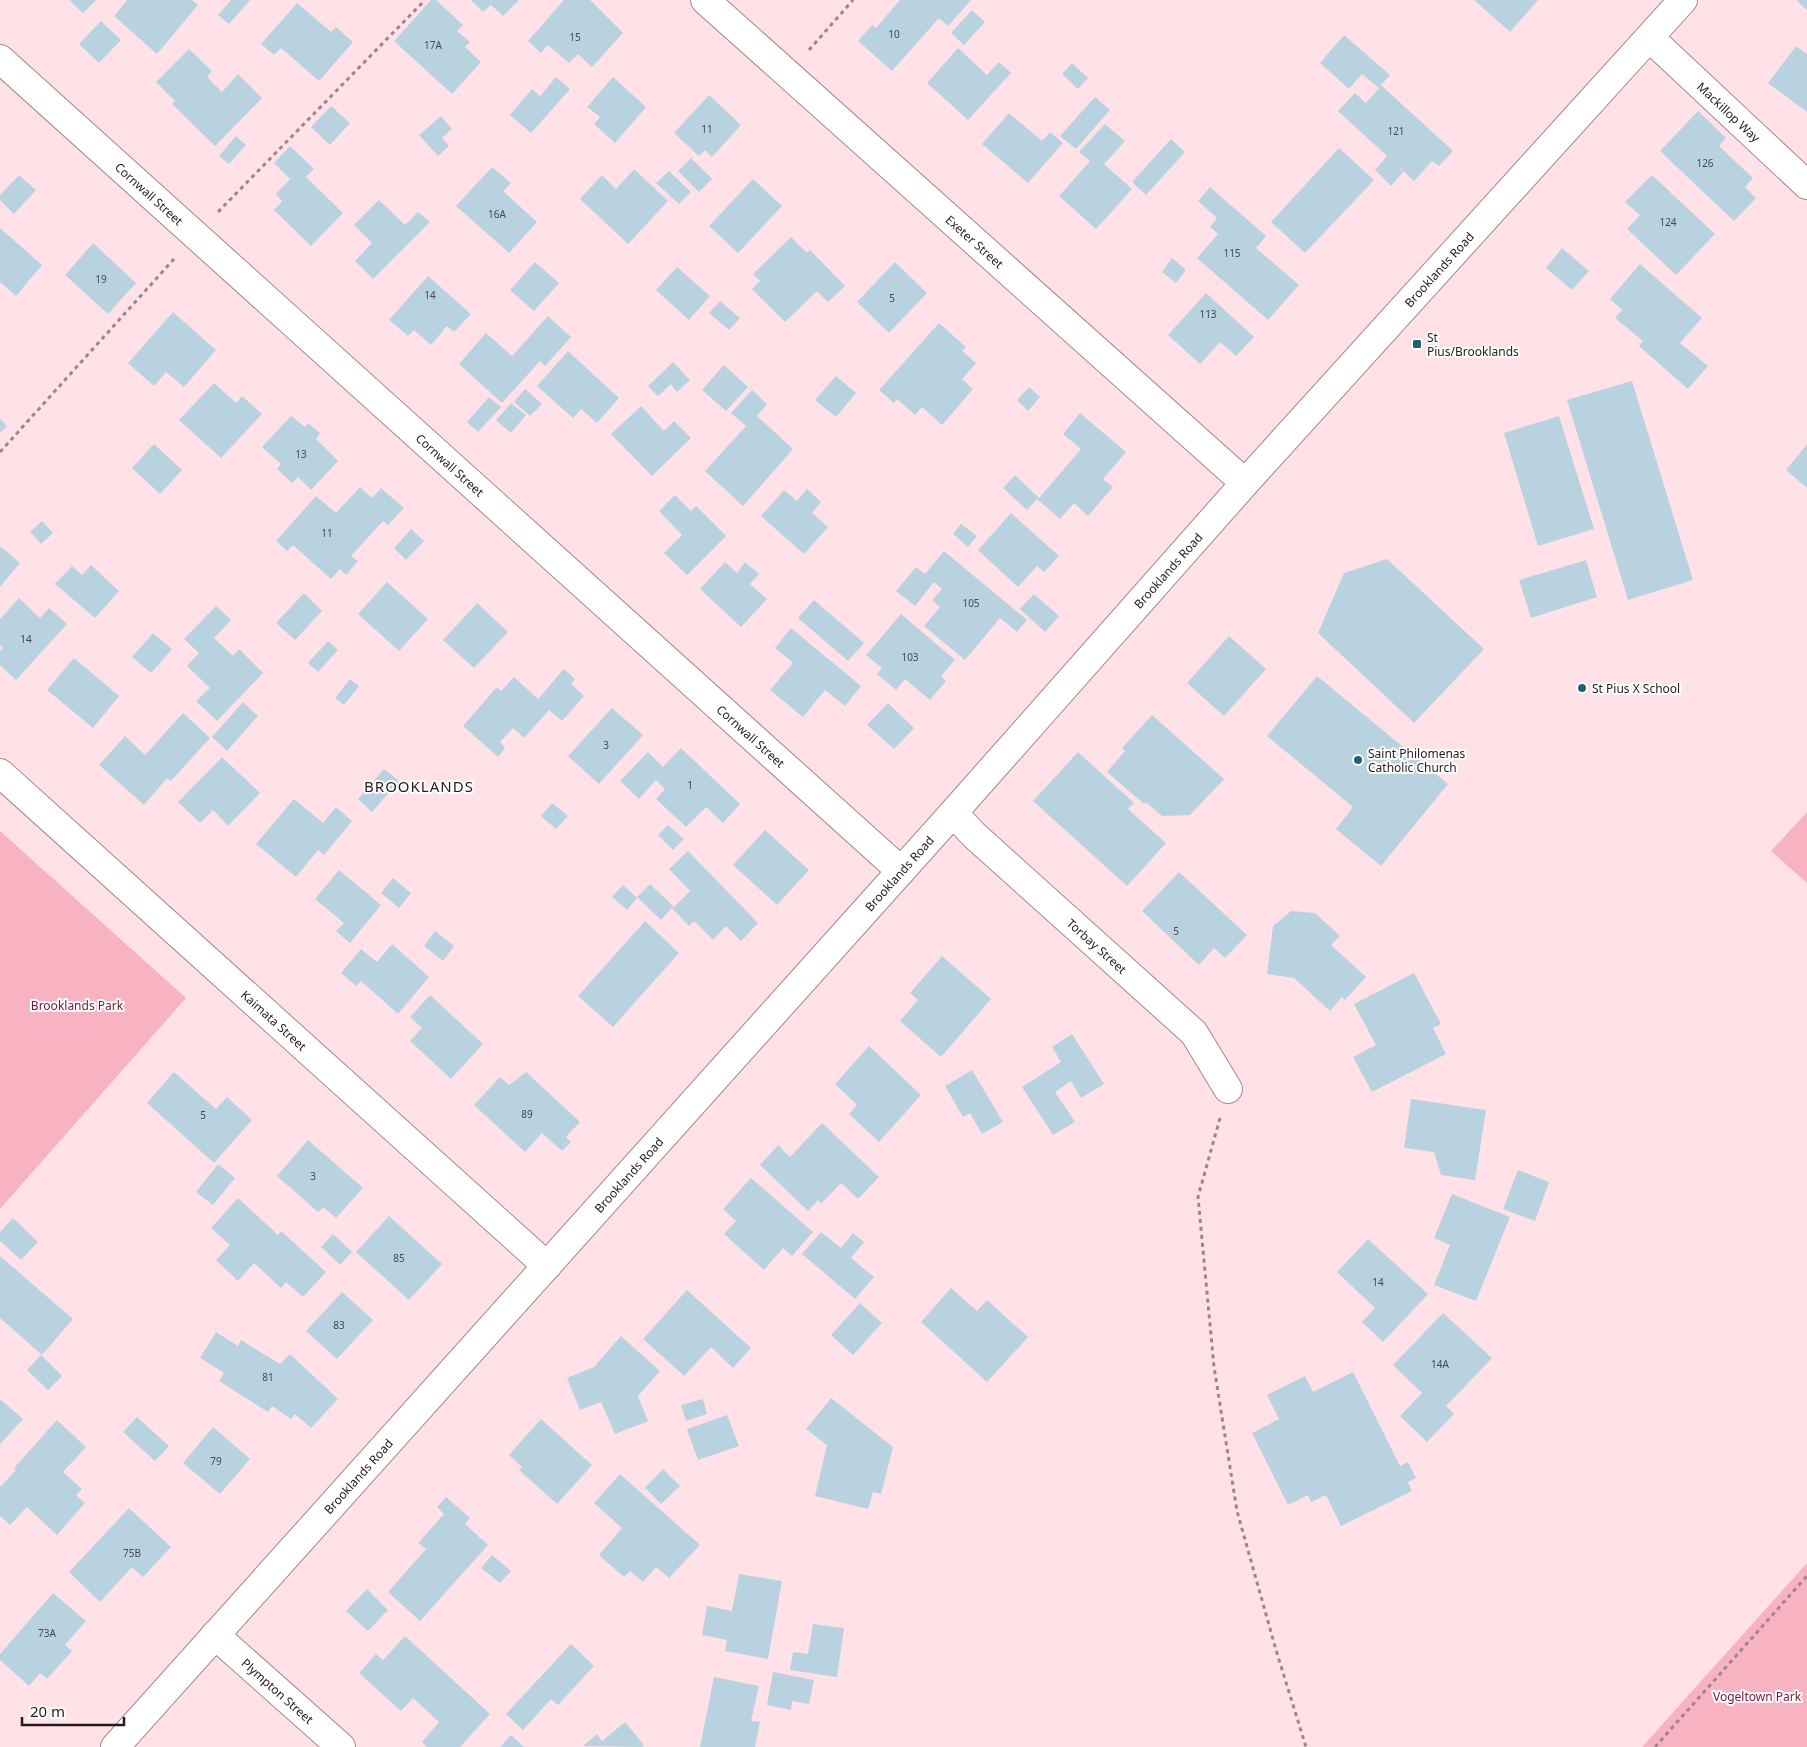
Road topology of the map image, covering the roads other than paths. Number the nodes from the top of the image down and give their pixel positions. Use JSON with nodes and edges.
{"nodes":[{"id":1,"x":705,"y":0,"type":"edge"},
{"id":2,"x":1683,"y":0,"type":"edge"},
{"id":3,"x":1650,"y":38,"type":"junction"},
{"id":4,"x":0,"y":59,"type":"edge"},
{"id":5,"x":1807,"y":185,"type":"edge"},
{"id":6,"x":1245,"y":484,"type":"junction"},
{"id":7,"x":0,"y":774,"type":"edge"},
{"id":8,"x":953,"y":813,"type":"junction"},
{"id":9,"x":900,"y":870,"type":"junction"},
{"id":10,"x":1228,"y":1089,"type":"road end"},
{"id":11,"x":547,"y":1266,"type":"junction"},
{"id":12,"x":215,"y":1636,"type":"junction"},
{"id":13,"x":115,"y":1747,"type":"edge"},
{"id":14,"x":341,"y":1747,"type":"edge"}],
"edges":[{"from":1,"to":6,"type":"street","name":"Exeter Street"},
{"from":2,"to":3,"type":"street","name":"Brooklands Road"},
{"from":3,"to":5,"type":"street","name":"Mackillop Way"},
{"from":3,"to":6,"type":"street","name":"Brooklands Road"},
{"from":4,"to":9,"type":"street","name":"Cornwall Street"},
{"from":6,"to":8,"type":"street","name":"Brooklands Road"},
{"from":7,"to":11,"type":"street","name":"Kaimata Street"},
{"from":8,"to":9,"type":"street","name":"Brooklands Road"},
{"from":8,"to":10,"type":"street","name":"Torbay Street"},
{"from":9,"to":11,"type":"street","name":"Brooklands Road"},
{"from":11,"to":12,"type":"street","name":"Brooklands Road"},
{"from":12,"to":13,"type":"street","name":"Brooklands Road"},
{"from":12,"to":14,"type":"street","name":"Plympton Street"}]}
